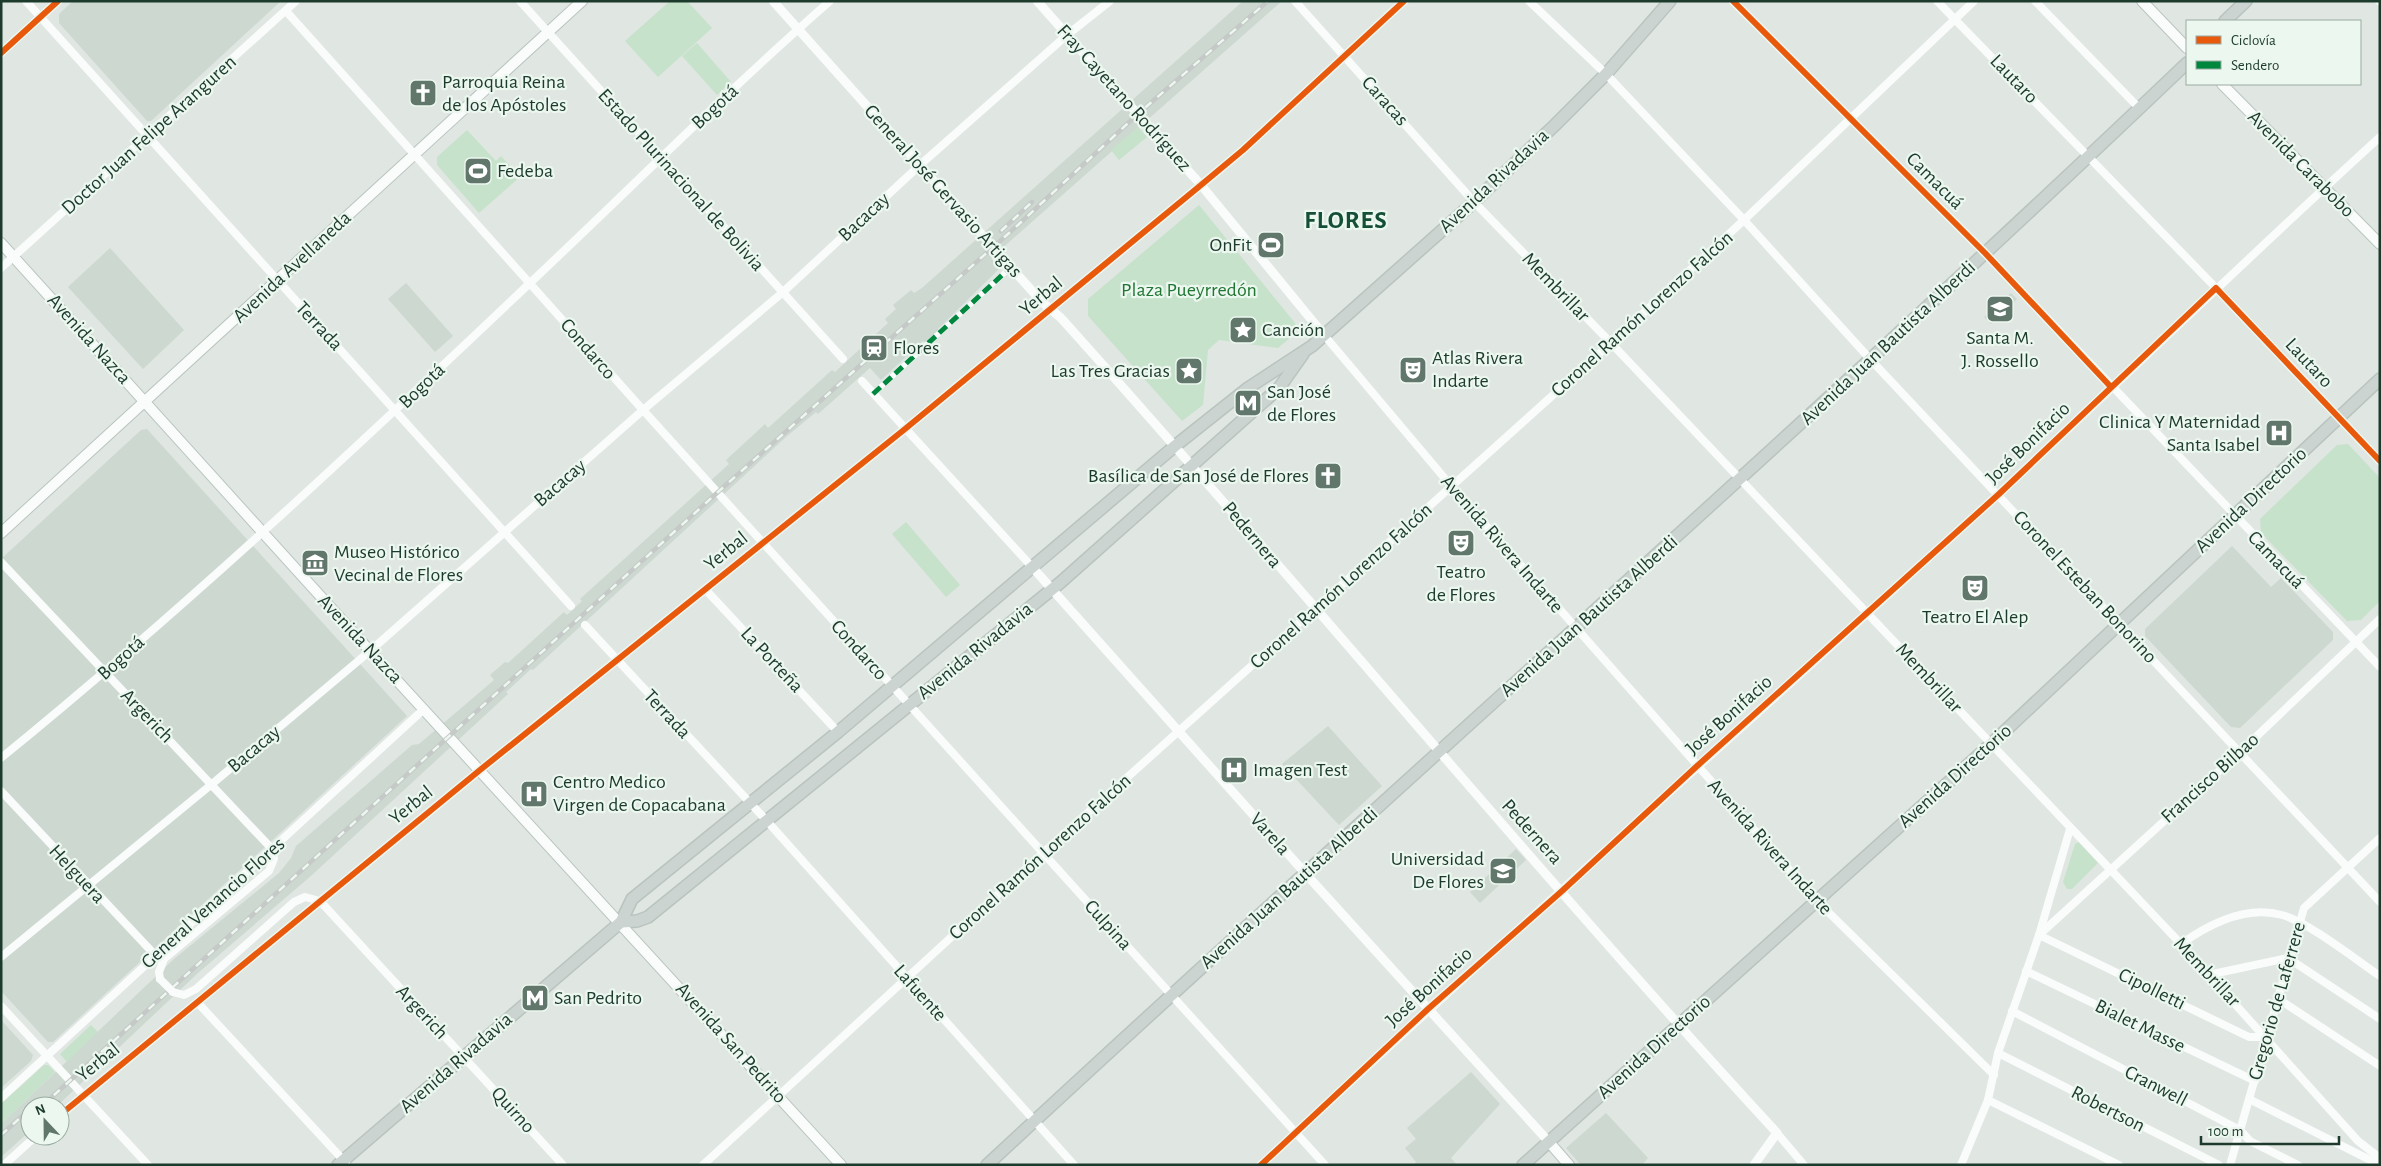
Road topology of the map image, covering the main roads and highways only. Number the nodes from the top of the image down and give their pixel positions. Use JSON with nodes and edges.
{"nodes":[{"id":1,"x":582,"y":1,"type":"edge"},
{"id":2,"x":1670,"y":1,"type":"edge"},
{"id":3,"x":2142,"y":1,"type":"edge"},
{"id":4,"x":2246,"y":1,"type":"edge"},
{"id":5,"x":2226,"y":20,"type":"edge"},
{"id":6,"x":2186,"y":47,"type":"edge"},
{"id":7,"x":2186,"y":65,"type":"edge"},
{"id":8,"x":2223,"y":85,"type":"edge"},
{"id":9,"x":1,"y":243,"type":"edge"},
{"id":10,"x":2380,"y":244,"type":"edge"},
{"id":11,"x":1306,"y":350,"type":"junction"},
{"id":12,"x":2380,"y":379,"type":"edge"},
{"id":13,"x":146,"y":402,"type":"junction"},
{"id":14,"x":1,"y":533,"type":"edge"},
{"id":15,"x":621,"y":922,"type":"junction"},
{"id":16,"x":1549,"y":1142,"type":"junction"},
{"id":17,"x":343,"y":1163,"type":"edge"},
{"id":18,"x":841,"y":1165,"type":"edge"},
{"id":19,"x":987,"y":1165,"type":"edge"},
{"id":20,"x":1523,"y":1165,"type":"edge"},
{"id":21,"x":1569,"y":1165,"type":"edge"}],
"edges":[{"from":1,"to":13,"type":"main road","name":"Avenida Avellaneda"},
{"from":2,"to":11,"type":"main road","name":"Avenida Rivadavia"},
{"from":3,"to":6,"type":"main road"},
{"from":4,"to":5,"type":"main road"},
{"from":7,"to":19,"type":"main road","name":"Avenida Juan Bautista Alberdi"},
{"from":8,"to":10,"type":"main road","name":"Avenida Carabobo"},
{"from":9,"to":13,"type":"main road","name":"Avenida Nazca"},
{"from":11,"to":15,"type":"main road","name":"Avenida Rivadavia"},
{"from":11,"to":15,"type":"main road","name":"Avenida Rivadavia"},
{"from":12,"to":16,"type":"main road","name":"Avenida Directorio"},
{"from":13,"to":14,"type":"main road","name":"Avenida Avellaneda"},
{"from":13,"to":15,"type":"main road","name":"Avenida Nazca"},
{"from":15,"to":17,"type":"main road","name":"Avenida Rivadavia"},
{"from":15,"to":18,"type":"main road","name":"Avenida San Pedrito"},
{"from":16,"to":20,"type":"main road","name":"Avenida Directorio"},
{"from":16,"to":21,"type":"main road","name":"Varela"}]}
